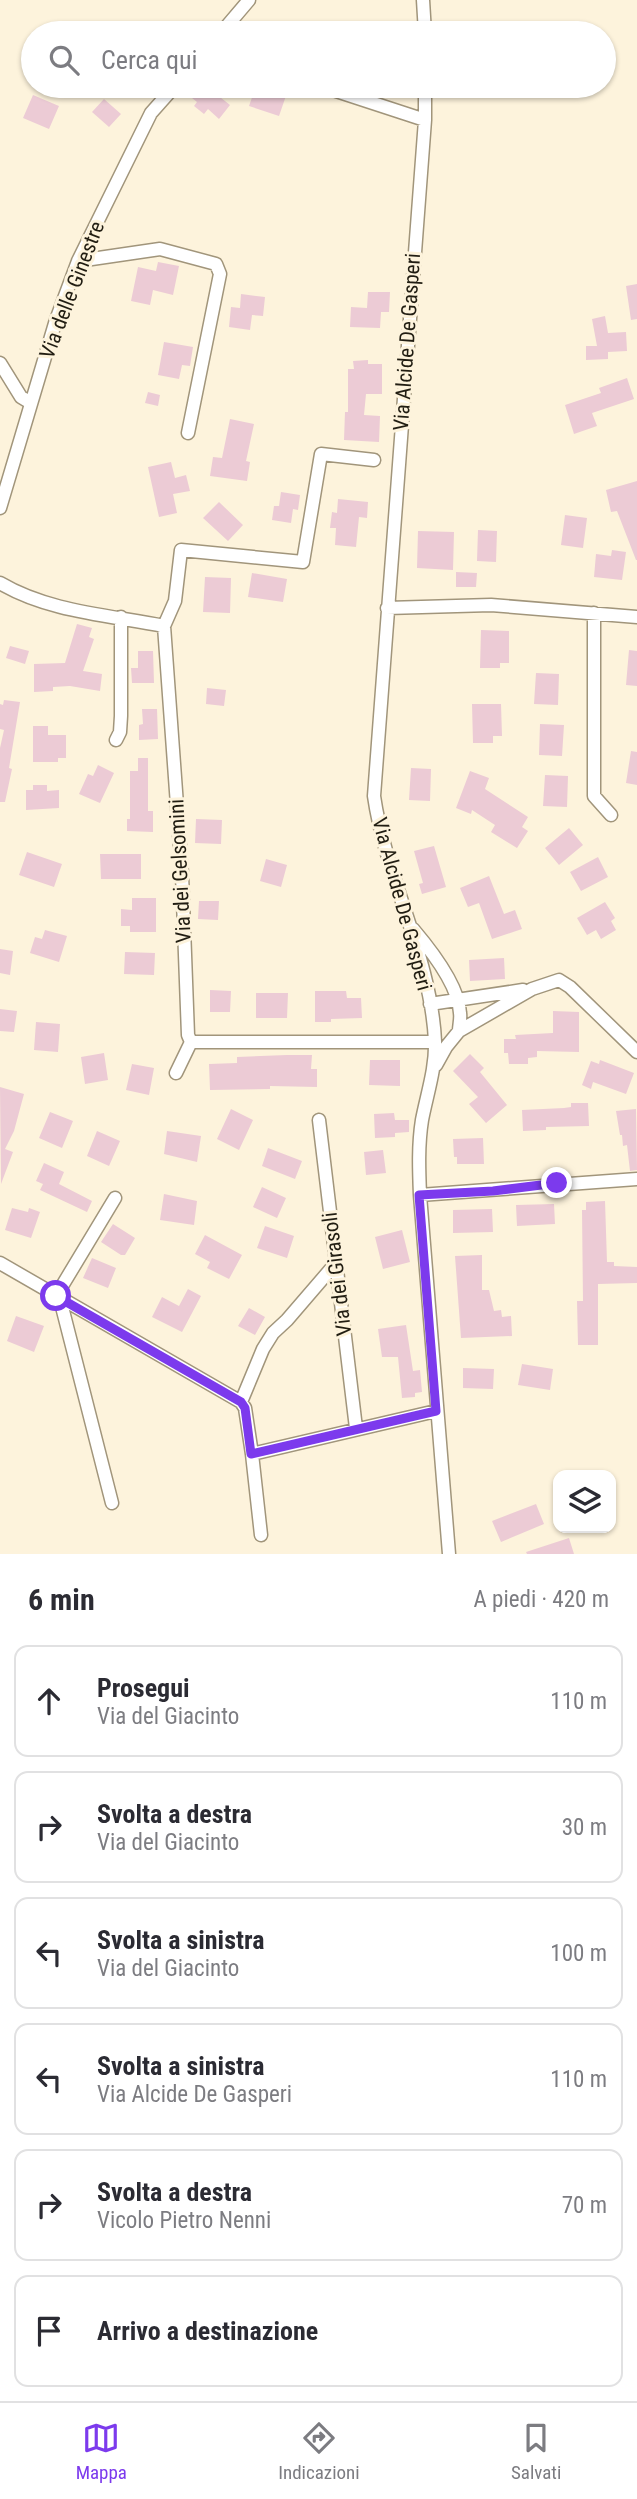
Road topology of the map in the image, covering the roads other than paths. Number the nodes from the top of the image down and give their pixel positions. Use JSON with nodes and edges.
{"nodes":[{"id":1,"x":248,"y":0,"type":"edge"},
{"id":2,"x":424,"y":0,"type":"edge"},
{"id":3,"x":231,"y":21,"type":"edge"},
{"id":4,"x":425,"y":21,"type":"edge"},
{"id":5,"x":164,"y":98,"type":"edge"},
{"id":6,"x":358,"y":98,"type":"edge"},
{"id":7,"x":425,"y":98,"type":"edge"},
{"id":8,"x":425,"y":120,"type":"junction"},
{"id":9,"x":78,"y":261,"type":"junction"},
{"id":10,"x":0,"y":363,"type":"edge"},
{"id":11,"x":31,"y":403,"type":"junction"},
{"id":12,"x":188,"y":433,"type":"dead end"},
{"id":13,"x":374,"y":460,"type":"dead end"},
{"id":14,"x":0,"y":508,"type":"edge"},
{"id":15,"x":0,"y":583,"type":"edge"},
{"id":16,"x":387,"y":608,"type":"junction"},
{"id":17,"x":594,"y":613,"type":"junction"},
{"id":18,"x":121,"y":617,"type":"junction"},
{"id":19,"x":637,"y":617,"type":"edge"},
{"id":20,"x":164,"y":626,"type":"junction"},
{"id":21,"x":116,"y":740,"type":"dead end"},
{"id":22,"x":611,"y":815,"type":"dead end"},
{"id":23,"x":408,"y":923,"type":"junction"},
{"id":24,"x":532,"y":989,"type":"junction"},
{"id":25,"x":457,"y":1000,"type":"junction"},
{"id":26,"x":430,"y":1004,"type":"junction"},
{"id":27,"x":458,"y":1031,"type":"junction"},
{"id":28,"x":191,"y":1042,"type":"junction"},
{"id":29,"x":435,"y":1042,"type":"junction"},
{"id":30,"x":637,"y":1052,"type":"edge"},
{"id":31,"x":433,"y":1071,"type":"junction"},
{"id":32,"x":176,"y":1073,"type":"dead end"},
{"id":33,"x":319,"y":1119,"type":"dead end"},
{"id":34,"x":637,"y":1179,"type":"edge"},
{"id":35,"x":419,"y":1195,"type":"junction"},
{"id":36,"x":116,"y":1198,"type":"dead end"},
{"id":37,"x":0,"y":1263,"type":"edge"},
{"id":38,"x":336,"y":1263,"type":"junction"},
{"id":39,"x":58,"y":1298,"type":"junction"},
{"id":40,"x":241,"y":1402,"type":"junction"},
{"id":41,"x":436,"y":1411,"type":"junction"},
{"id":42,"x":356,"y":1428,"type":"junction"},
{"id":43,"x":251,"y":1454,"type":"junction"},
{"id":44,"x":112,"y":1503,"type":"dead end"},
{"id":45,"x":261,"y":1535,"type":"dead end"},
{"id":46,"x":449,"y":1554,"type":"edge"}],
"edges":[{"from":1,"to":3,"type":"street"},
{"from":2,"to":4,"type":"street"},
{"from":5,"to":9,"type":"street","name":"Via delle Ginestre"},
{"from":6,"to":8,"type":"street"},
{"from":7,"to":8,"type":"street","name":"Via Alcide De Gasperi"},
{"from":8,"to":16,"type":"street","name":"Via Alcide De Gasperi"},
{"from":9,"to":11,"type":"street","name":"Via delle Ginestre"},
{"from":9,"to":12,"type":"street"},
{"from":10,"to":11,"type":"street"},
{"from":11,"to":14,"type":"street","name":"Via delle Ginestre"},
{"from":13,"to":20,"type":"street"},
{"from":15,"to":18,"type":"street"},
{"from":16,"to":17,"type":"street"},
{"from":16,"to":23,"type":"street","name":"Via Alcide De Gasperi"},
{"from":17,"to":19,"type":"street"},
{"from":17,"to":22,"type":"street"},
{"from":18,"to":20,"type":"street"},
{"from":18,"to":21,"type":"street"},
{"from":20,"to":28,"type":"street","name":"Via dei Gelsomini"},
{"from":23,"to":25,"type":"street"},
{"from":23,"to":26,"type":"street","name":"Via Alcide De Gasperi"},
{"from":24,"to":25,"type":"street"},
{"from":24,"to":27,"type":"street"},
{"from":24,"to":30,"type":"street"},
{"from":25,"to":26,"type":"street"},
{"from":25,"to":27,"type":"street"},
{"from":26,"to":29,"type":"street","name":"Via Alcide De Gasperi"},
{"from":27,"to":31,"type":"street"},
{"from":28,"to":29,"type":"street"},
{"from":28,"to":32,"type":"street"},
{"from":29,"to":31,"type":"street","name":"Via Alcide De Gasperi"},
{"from":31,"to":35,"type":"street","name":"Via Alcide De Gasperi"},
{"from":33,"to":38,"type":"street","name":"Via dei Girasoli"},
{"from":34,"to":35,"type":"street"},
{"from":35,"to":41,"type":"street","name":"Via Alcide De Gasperi"},
{"from":36,"to":39,"type":"street"},
{"from":37,"to":39,"type":"street"},
{"from":38,"to":40,"type":"street"},
{"from":38,"to":42,"type":"street","name":"Via dei Girasoli"},
{"from":39,"to":40,"type":"street"},
{"from":39,"to":44,"type":"street"},
{"from":40,"to":43,"type":"street"},
{"from":41,"to":42,"type":"street"},
{"from":41,"to":46,"type":"street","name":"Via Alcide De Gasperi"},
{"from":42,"to":43,"type":"street"},
{"from":43,"to":45,"type":"street"}]}
